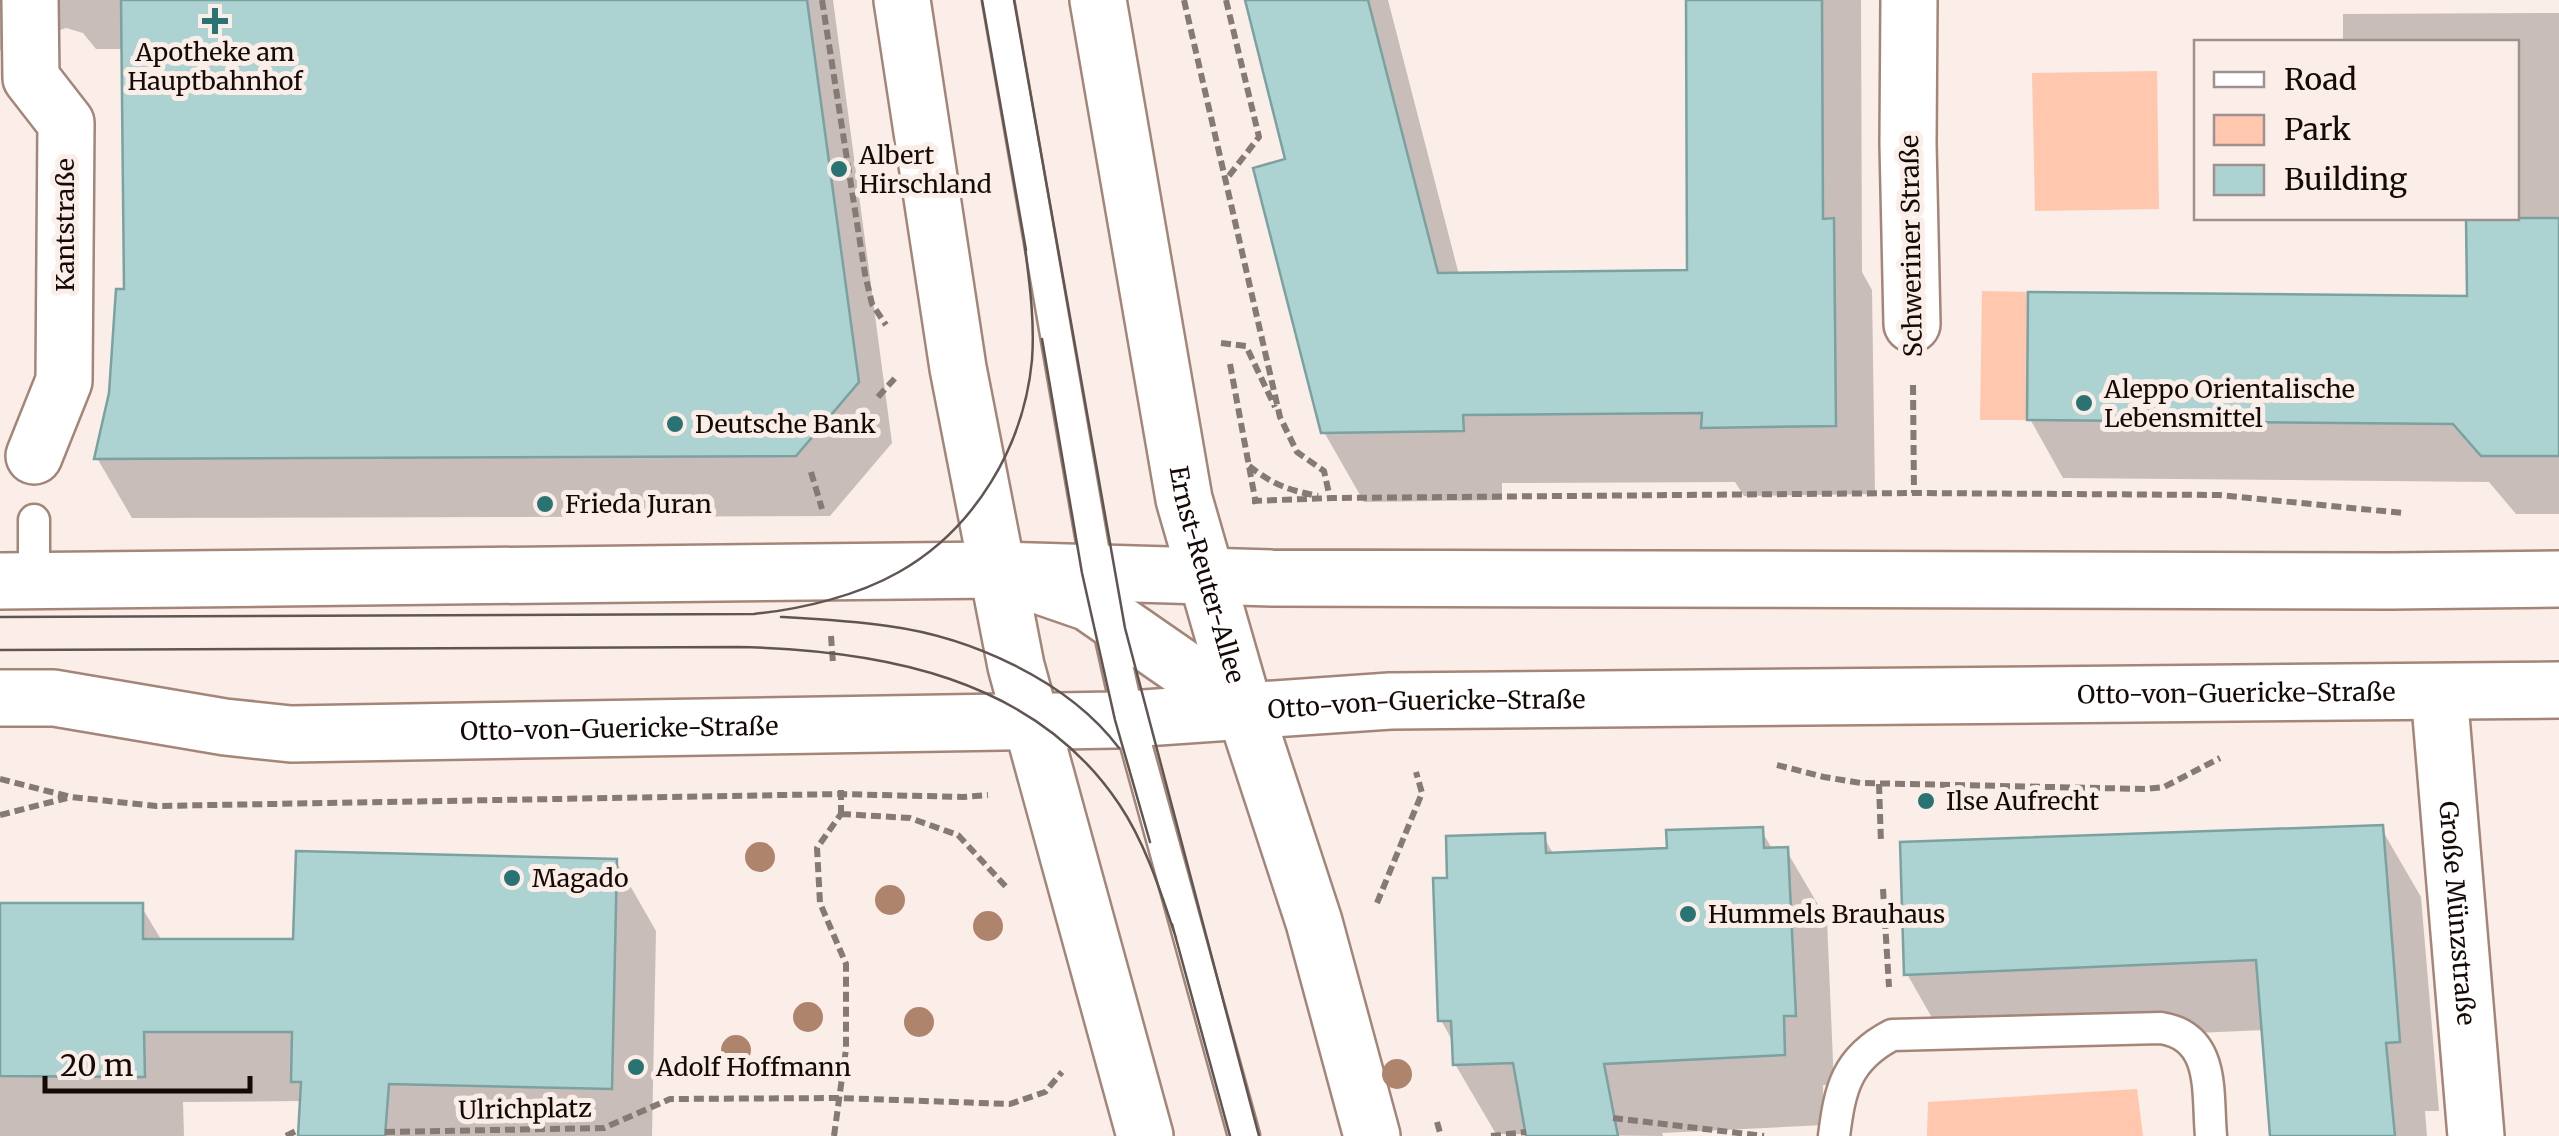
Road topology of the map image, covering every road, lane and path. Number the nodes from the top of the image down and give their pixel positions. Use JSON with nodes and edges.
{"nodes":[{"id":1,"x":30,"y":0,"type":"edge"},
{"id":2,"x":822,"y":0,"type":"edge"},
{"id":3,"x":902,"y":0,"type":"edge"},
{"id":4,"x":998,"y":0,"type":"edge"},
{"id":5,"x":1098,"y":0,"type":"edge"},
{"id":6,"x":1184,"y":0,"type":"edge"},
{"id":7,"x":1226,"y":0,"type":"edge"},
{"id":8,"x":1909,"y":0,"type":"edge"},
{"id":9,"x":1227,"y":178,"type":"junction"},
{"id":10,"x":1912,"y":324,"type":"joint"},
{"id":11,"x":887,"y":327,"type":"dead end"},
{"id":12,"x":893,"y":360,"type":"dead end"},
{"id":13,"x":878,"y":397,"type":"dead end"},
{"id":14,"x":1280,"y":417,"type":"junction"},
{"id":15,"x":34,"y":456,"type":"dead end"},
{"id":16,"x":1250,"y":466,"type":"junction"},
{"id":17,"x":811,"y":472,"type":"dead end"},
{"id":18,"x":1253,"y":488,"type":"dead end"},
{"id":19,"x":1914,"y":493,"type":"junction"},
{"id":20,"x":1332,"y":498,"type":"junction"},
{"id":21,"x":1269,"y":500,"type":"dead end"},
{"id":22,"x":2414,"y":514,"type":"dead end"},
{"id":23,"x":34,"y":520,"type":"dead end"},
{"id":24,"x":827,"y":570,"type":"junction"},
{"id":25,"x":996,"y":570,"type":"junction"},
{"id":26,"x":1204,"y":576,"type":"junction"},
{"id":27,"x":2559,"y":579,"type":"edge"},
{"id":28,"x":17,"y":580,"type":"edge"},
{"id":29,"x":1101,"y":594,"type":"junction"},
{"id":30,"x":2559,"y":690,"type":"edge"},
{"id":31,"x":2439,"y":692,"type":"junction"},
{"id":32,"x":0,"y":698,"type":"edge"},
{"id":33,"x":1244,"y":710,"type":"junction"},
{"id":34,"x":1129,"y":719,"type":"junction"},
{"id":35,"x":1029,"y":722,"type":"junction"},
{"id":36,"x":836,"y":723,"type":"junction"},
{"id":37,"x":2229,"y":754,"type":"dead end"},
{"id":38,"x":1775,"y":764,"type":"dead end"},
{"id":39,"x":1416,"y":772,"type":"dead end"},
{"id":40,"x":1879,"y":784,"type":"junction"},
{"id":41,"x":71,"y":797,"type":"dead end"},
{"id":42,"x":841,"y":814,"type":"junction"},
{"id":43,"x":0,"y":815,"type":"edge"},
{"id":44,"x":1881,"y":843,"type":"dead end"},
{"id":45,"x":1883,"y":889,"type":"dead end"},
{"id":46,"x":1009,"y":890,"type":"dead end"},
{"id":47,"x":1376,"y":906,"type":"dead end"},
{"id":48,"x":1892,"y":1035,"type":"junction"},
{"id":49,"x":1064,"y":1070,"type":"dead end"},
{"id":50,"x":840,"y":1098,"type":"junction"},
{"id":51,"x":1613,"y":1118,"type":"dead end"},
{"id":52,"x":298,"y":1130,"type":"dead end"},
{"id":53,"x":385,"y":1132,"type":"dead end"},
{"id":54,"x":1526,"y":1132,"type":"dead end"},
{"id":55,"x":286,"y":1136,"type":"edge"},
{"id":56,"x":834,"y":1136,"type":"edge"},
{"id":57,"x":1145,"y":1136,"type":"edge"},
{"id":58,"x":1244,"y":1136,"type":"edge"},
{"id":59,"x":1372,"y":1136,"type":"edge"},
{"id":60,"x":1491,"y":1136,"type":"edge"},
{"id":61,"x":1764,"y":1136,"type":"edge"},
{"id":62,"x":1834,"y":1136,"type":"edge"},
{"id":63,"x":2211,"y":1136,"type":"edge"},
{"id":64,"x":2476,"y":1136,"type":"edge"}],
"edges":[{"from":1,"to":15,"type":"street","name":"Kantstraße"},
{"from":2,"to":11,"type":"path"},
{"from":3,"to":25,"type":"street"},
{"from":4,"to":29,"type":"lane"},
{"from":5,"to":26,"type":"street","name":"Ernst-Reuter-Allee"},
{"from":6,"to":9,"type":"path"},
{"from":7,"to":9,"type":"path"},
{"from":8,"to":10,"type":"street","name":"Schweriner Straße"},
{"from":9,"to":14,"type":"path"},
{"from":10,"to":19,"type":"path","name":"Schweriner Straße"},
{"from":12,"to":13,"type":"path"},
{"from":14,"to":16,"type":"path"},
{"from":14,"to":20,"type":"path"},
{"from":16,"to":18,"type":"path"},
{"from":16,"to":20,"type":"path"},
{"from":17,"to":24,"type":"path"},
{"from":19,"to":20,"type":"path"},
{"from":19,"to":22,"type":"path"},
{"from":20,"to":21,"type":"path"},
{"from":23,"to":28,"type":"lane"},
{"from":24,"to":25,"type":"street"},
{"from":24,"to":28,"type":"street"},
{"from":24,"to":36,"type":"path"},
{"from":25,"to":29,"type":"street"},
{"from":25,"to":35,"type":"street"},
{"from":26,"to":27,"type":"street"},
{"from":26,"to":29,"type":"street"},
{"from":26,"to":33,"type":"street","name":"Ernst-Reuter-Allee"},
{"from":29,"to":33,"type":"street"},
{"from":29,"to":34,"type":"lane"},
{"from":30,"to":31,"type":"street","name":"Otto-von-Guericke-Straße"},
{"from":31,"to":33,"type":"street","name":"Otto-von-Guericke-Straße"},
{"from":31,"to":64,"type":"street","name":"Große Münzstraße"},
{"from":32,"to":36,"type":"street","name":"Otto-von-Guericke-Straße"},
{"from":33,"to":34,"type":"street","name":"Otto-von-Guericke-Straße"},
{"from":33,"to":59,"type":"street","name":"Ernst-Reuter-Allee"},
{"from":34,"to":35,"type":"street","name":"Otto-von-Guericke-Straße"},
{"from":34,"to":58,"type":"lane"},
{"from":35,"to":36,"type":"street","name":"Otto-von-Guericke-Straße"},
{"from":35,"to":57,"type":"street"},
{"from":36,"to":42,"type":"path"},
{"from":37,"to":40,"type":"path"},
{"from":38,"to":40,"type":"path"},
{"from":39,"to":47,"type":"path"},
{"from":40,"to":44,"type":"path"},
{"from":41,"to":43,"type":"path"},
{"from":42,"to":46,"type":"path"},
{"from":42,"to":50,"type":"path"},
{"from":45,"to":48,"type":"path"},
{"from":48,"to":62,"type":"lane"},
{"from":48,"to":63,"type":"lane"},
{"from":49,"to":50,"type":"path","name":"Ulrichplatz"},
{"from":50,"to":53,"type":"path","name":"Ulrichplatz"},
{"from":50,"to":56,"type":"path"},
{"from":51,"to":61,"type":"path"},
{"from":52,"to":55,"type":"path"},
{"from":54,"to":60,"type":"path"}]}
